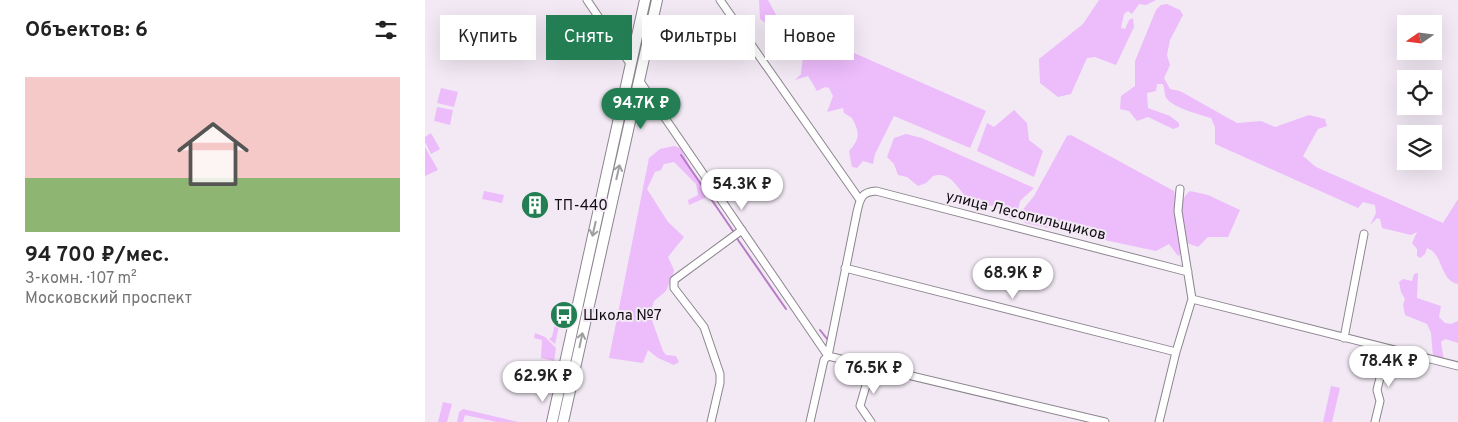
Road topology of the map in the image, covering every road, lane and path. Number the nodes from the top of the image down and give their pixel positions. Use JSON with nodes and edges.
{"nodes":[{"id":1,"x":587,"y":0,"type":"edge"},
{"id":2,"x":645,"y":0,"type":"edge"},
{"id":3,"x":657,"y":0,"type":"edge"},
{"id":4,"x":720,"y":0,"type":"edge"},
{"id":5,"x":631,"y":64,"type":"junction"},
{"id":6,"x":639,"y":80,"type":"junction"},
{"id":7,"x":1180,"y":188,"type":"dead end"},
{"id":8,"x":860,"y":200,"type":"junction"},
{"id":9,"x":742,"y":230,"type":"junction"},
{"id":10,"x":1364,"y":234,"type":"dead end"},
{"id":11,"x":585,"y":268,"type":"junction"},
{"id":12,"x":845,"y":268,"type":"junction"},
{"id":13,"x":597,"y":270,"type":"junction"},
{"id":14,"x":1188,"y":272,"type":"junction"},
{"id":15,"x":1192,"y":299,"type":"junction"},
{"id":16,"x":1345,"y":338,"type":"junction"},
{"id":17,"x":1387,"y":349,"type":"junction"},
{"id":18,"x":1176,"y":352,"type":"junction"},
{"id":19,"x":829,"y":356,"type":"junction"},
{"id":20,"x":1458,"y":366,"type":"edge"},
{"id":21,"x":871,"y":368,"type":"junction"},
{"id":22,"x":551,"y":422,"type":"edge"},
{"id":23,"x":563,"y":422,"type":"edge"},
{"id":24,"x":711,"y":422,"type":"edge"},
{"id":25,"x":810,"y":422,"type":"edge"},
{"id":26,"x":871,"y":422,"type":"edge"},
{"id":27,"x":1105,"y":422,"type":"edge"},
{"id":28,"x":1159,"y":422,"type":"edge"},
{"id":29,"x":1375,"y":422,"type":"edge"}],
"edges":[{"from":1,"to":5,"type":"street"},
{"from":2,"to":5,"type":"main road"},
{"from":3,"to":6,"type":"main road"},
{"from":4,"to":8,"type":"street"},
{"from":5,"to":11,"type":"main road","one_way":true},
{"from":6,"to":9,"type":"street"},
{"from":13,"to":6,"type":"main road","one_way":true},
{"from":7,"to":14,"type":"street"},
{"from":8,"to":12,"type":"street"},
{"from":8,"to":14,"type":"street","name":"улица Лесопильщиков"},
{"from":9,"to":19,"type":"street"},
{"from":9,"to":24,"type":"street"},
{"from":10,"to":16,"type":"street"},
{"from":11,"to":13,"type":"main road"},
{"from":11,"to":22,"type":"main road"},
{"from":12,"to":18,"type":"street"},
{"from":12,"to":19,"type":"street"},
{"from":23,"to":13,"type":"main road","one_way":true},
{"from":14,"to":15,"type":"street"},
{"from":15,"to":16,"type":"street"},
{"from":15,"to":18,"type":"street"},
{"from":16,"to":17,"type":"street"},
{"from":17,"to":20,"type":"street"},
{"from":17,"to":29,"type":"street"},
{"from":18,"to":28,"type":"street"},
{"from":19,"to":21,"type":"street"},
{"from":19,"to":25,"type":"street"},
{"from":21,"to":26,"type":"street"},
{"from":21,"to":27,"type":"street"}]}
